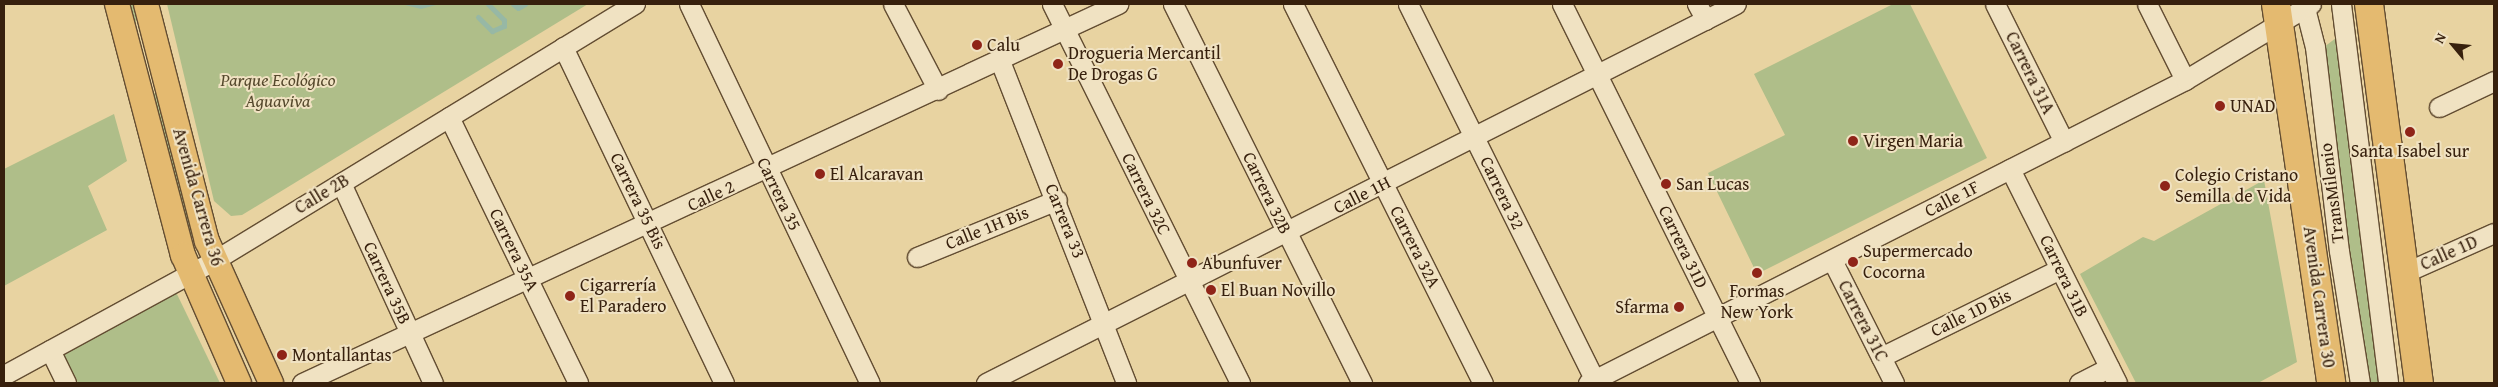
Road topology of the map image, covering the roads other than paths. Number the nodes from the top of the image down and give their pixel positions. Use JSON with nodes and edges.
{"nodes":[{"id":1,"x":117,"y":4,"type":"edge"},
{"id":2,"x":146,"y":4,"type":"edge"},
{"id":3,"x":635,"y":4,"type":"edge"},
{"id":4,"x":689,"y":4,"type":"edge"},
{"id":5,"x":893,"y":4,"type":"edge"},
{"id":6,"x":1052,"y":4,"type":"edge"},
{"id":7,"x":1118,"y":4,"type":"edge"},
{"id":8,"x":1173,"y":4,"type":"edge"},
{"id":9,"x":1293,"y":4,"type":"edge"},
{"id":10,"x":1408,"y":4,"type":"edge"},
{"id":11,"x":1562,"y":4,"type":"edge"},
{"id":12,"x":1736,"y":4,"type":"edge"},
{"id":13,"x":1995,"y":4,"type":"edge"},
{"id":14,"x":2147,"y":4,"type":"edge"},
{"id":15,"x":2341,"y":4,"type":"edge"},
{"id":16,"x":2369,"y":4,"type":"edge"},
{"id":17,"x":2307,"y":5,"type":"edge"},
{"id":18,"x":1702,"y":12,"type":"edge"},
{"id":19,"x":2277,"y":14,"type":"edge"},
{"id":20,"x":1064,"y":30,"type":"junction"},
{"id":21,"x":563,"y":47,"type":"junction"},
{"id":22,"x":160,"y":58,"type":"junction"},
{"id":23,"x":1000,"y":61,"type":"junction"},
{"id":24,"x":133,"y":67,"type":"junction"},
{"id":25,"x":1598,"y":75,"type":"junction"},
{"id":26,"x":2185,"y":80,"type":"junction"},
{"id":27,"x":2494,"y":81,"type":"edge"},
{"id":28,"x":938,"y":90,"type":"junction"},
{"id":29,"x":2439,"y":108,"type":"dead end"},
{"id":30,"x":449,"y":117,"type":"junction"},
{"id":31,"x":1474,"y":137,"type":"junction"},
{"id":32,"x":2064,"y":142,"type":"junction"},
{"id":33,"x":2010,"y":169,"type":"junction"},
{"id":34,"x":768,"y":170,"type":"junction"},
{"id":35,"x":340,"y":183,"type":"junction"},
{"id":36,"x":1383,"y":184,"type":"junction"},
{"id":37,"x":1057,"y":200,"type":"junction"},
{"id":38,"x":650,"y":224,"type":"junction"},
{"id":39,"x":1287,"y":233,"type":"junction"},
{"id":40,"x":2494,"y":233,"type":"edge"},
{"id":41,"x":917,"y":257,"type":"dead end"},
{"id":42,"x":215,"y":260,"type":"junction"},
{"id":43,"x":1832,"y":260,"type":"junction"},
{"id":44,"x":2060,"y":269,"type":"junction"},
{"id":45,"x":2404,"y":273,"type":"junction"},
{"id":46,"x":189,"y":274,"type":"junction"},
{"id":47,"x":529,"y":279,"type":"junction"},
{"id":48,"x":1190,"y":282,"type":"junction"},
{"id":49,"x":1718,"y":318,"type":"junction"},
{"id":50,"x":1106,"y":325,"type":"junction"},
{"id":51,"x":410,"y":334,"type":"junction"},
{"id":52,"x":50,"y":350,"type":"junction"},
{"id":53,"x":1881,"y":356,"type":"junction"},
{"id":54,"x":4,"y":374,"type":"edge"},
{"id":55,"x":2113,"y":376,"type":"edge"},
{"id":56,"x":1593,"y":382,"type":"edge"},
{"id":57,"x":66,"y":383,"type":"edge"},
{"id":58,"x":239,"y":383,"type":"edge"},
{"id":59,"x":271,"y":383,"type":"edge"},
{"id":60,"x":302,"y":383,"type":"edge"},
{"id":61,"x":433,"y":383,"type":"edge"},
{"id":62,"x":578,"y":383,"type":"edge"},
{"id":63,"x":724,"y":383,"type":"edge"},
{"id":64,"x":870,"y":383,"type":"edge"},
{"id":65,"x":986,"y":383,"type":"edge"},
{"id":66,"x":1126,"y":383,"type":"edge"},
{"id":67,"x":1240,"y":383,"type":"edge"},
{"id":68,"x":1362,"y":383,"type":"edge"},
{"id":69,"x":1483,"y":383,"type":"edge"},
{"id":70,"x":1750,"y":383,"type":"edge"},
{"id":71,"x":1894,"y":383,"type":"edge"},
{"id":72,"x":2079,"y":383,"type":"edge"},
{"id":73,"x":2331,"y":383,"type":"edge"},
{"id":74,"x":2360,"y":383,"type":"edge"},
{"id":75,"x":2388,"y":383,"type":"edge"},
{"id":76,"x":2419,"y":383,"type":"edge"}],
"edges":[{"from":1,"to":24,"type":"main road","name":"Avenida Carrera 36"},
{"from":2,"to":22,"type":"main road","name":"Avenida Carrera 36"},
{"from":3,"to":21,"type":"street","name":"Calle 2B"},
{"from":4,"to":34,"type":"street","name":"Carrera 35"},
{"from":5,"to":28,"type":"street"},
{"from":6,"to":20,"type":"street","name":"Carrera 32C"},
{"from":7,"to":20,"type":"street","name":"Calle 2"},
{"from":8,"to":39,"type":"street","name":"Carrera 32B"},
{"from":9,"to":36,"type":"street","name":"Carrera 32A"},
{"from":10,"to":31,"type":"street","name":"Carrera 32"},
{"from":11,"to":25,"type":"street","name":"Carrera 31D"},
{"from":12,"to":18,"type":"street","name":"Calle 1H"},
{"from":13,"to":32,"type":"street","name":"Carrera 31A"},
{"from":14,"to":26,"type":"street"},
{"from":15,"to":75,"type":"street","name":"TransMilenio"},
{"from":16,"to":45,"type":"highway"},
{"from":17,"to":19,"type":"street","name":"Calle 1F"},
{"from":17,"to":74,"type":"street","name":"TransMilenio"},
{"from":18,"to":25,"type":"street","name":"Calle 1H"},
{"from":19,"to":26,"type":"street","name":"Calle 1F"},
{"from":19,"to":73,"type":"highway","name":"Avenida Carrera 30"},
{"from":20,"to":23,"type":"street","name":"Calle 2"},
{"from":20,"to":48,"type":"street","name":"Carrera 32C"},
{"from":21,"to":30,"type":"street","name":"Calle 2B"},
{"from":21,"to":38,"type":"street","name":"Carrera 35 Bis"},
{"from":22,"to":24,"type":"main road"},
{"from":22,"to":42,"type":"main road","name":"Avenida Carrera 36"},
{"from":23,"to":28,"type":"street","name":"Calle 2"},
{"from":23,"to":37,"type":"street","name":"Carrera 33"},
{"from":24,"to":46,"type":"main road","name":"Avenida Carrera 36"},
{"from":25,"to":31,"type":"street","name":"Calle 1H"},
{"from":25,"to":49,"type":"street","name":"Carrera 31D"},
{"from":26,"to":32,"type":"street","name":"Calle 1F"},
{"from":27,"to":29,"type":"street"},
{"from":28,"to":34,"type":"street","name":"Calle 2"},
{"from":30,"to":35,"type":"street","name":"Calle 2B"},
{"from":30,"to":47,"type":"street","name":"Carrera 35A"},
{"from":31,"to":36,"type":"street","name":"Calle 1H"},
{"from":31,"to":56,"type":"street","name":"Carrera 32"},
{"from":32,"to":33,"type":"street","name":"Calle 1F"},
{"from":33,"to":43,"type":"street","name":"Calle 1F"},
{"from":33,"to":44,"type":"street","name":"Carrera 31B"},
{"from":34,"to":38,"type":"street","name":"Calle 2"},
{"from":34,"to":64,"type":"street","name":"Carrera 35"},
{"from":35,"to":42,"type":"street","name":"Calle 2B"},
{"from":35,"to":51,"type":"street","name":"Carrera 35B"},
{"from":36,"to":39,"type":"street","name":"Calle 1H"},
{"from":36,"to":69,"type":"street","name":"Carrera 32A"},
{"from":37,"to":41,"type":"street","name":"Calle 1H Bis"},
{"from":37,"to":50,"type":"street","name":"Carrera 33"},
{"from":38,"to":47,"type":"street","name":"Calle 2"},
{"from":38,"to":63,"type":"street","name":"Carrera 35 Bis"},
{"from":39,"to":48,"type":"street","name":"Calle 1H"},
{"from":39,"to":68,"type":"street","name":"Carrera 32B"},
{"from":40,"to":45,"type":"street","name":"Calle 1D"},
{"from":42,"to":46,"type":"street","name":"Calle 2B"},
{"from":42,"to":59,"type":"main road","name":"Avenida Carrera 36"},
{"from":43,"to":49,"type":"street","name":"Calle 1F"},
{"from":43,"to":53,"type":"street","name":"Carrera 31C"},
{"from":44,"to":53,"type":"street","name":"Calle 1D Bis"},
{"from":44,"to":55,"type":"street","name":"Carrera 31B"},
{"from":45,"to":76,"type":"highway"},
{"from":46,"to":52,"type":"street","name":"Calle 2B"},
{"from":46,"to":58,"type":"main road","name":"Avenida Carrera 36"},
{"from":47,"to":51,"type":"street","name":"Calle 2"},
{"from":47,"to":62,"type":"street","name":"Carrera 35A"},
{"from":48,"to":50,"type":"street","name":"Calle 1H"},
{"from":48,"to":67,"type":"street","name":"Carrera 32C"},
{"from":49,"to":56,"type":"street","name":"Calle 1F"},
{"from":49,"to":70,"type":"street","name":"Carrera 31D"},
{"from":50,"to":65,"type":"street","name":"Calle 1H"},
{"from":50,"to":66,"type":"street","name":"Carrera 33"},
{"from":51,"to":60,"type":"street","name":"Calle 2"},
{"from":51,"to":61,"type":"street","name":"Carrera 35B"},
{"from":52,"to":54,"type":"street","name":"Calle 2B"},
{"from":52,"to":57,"type":"street"},
{"from":53,"to":71,"type":"street","name":"Carrera 31C"},
{"from":55,"to":72,"type":"street"}]}
